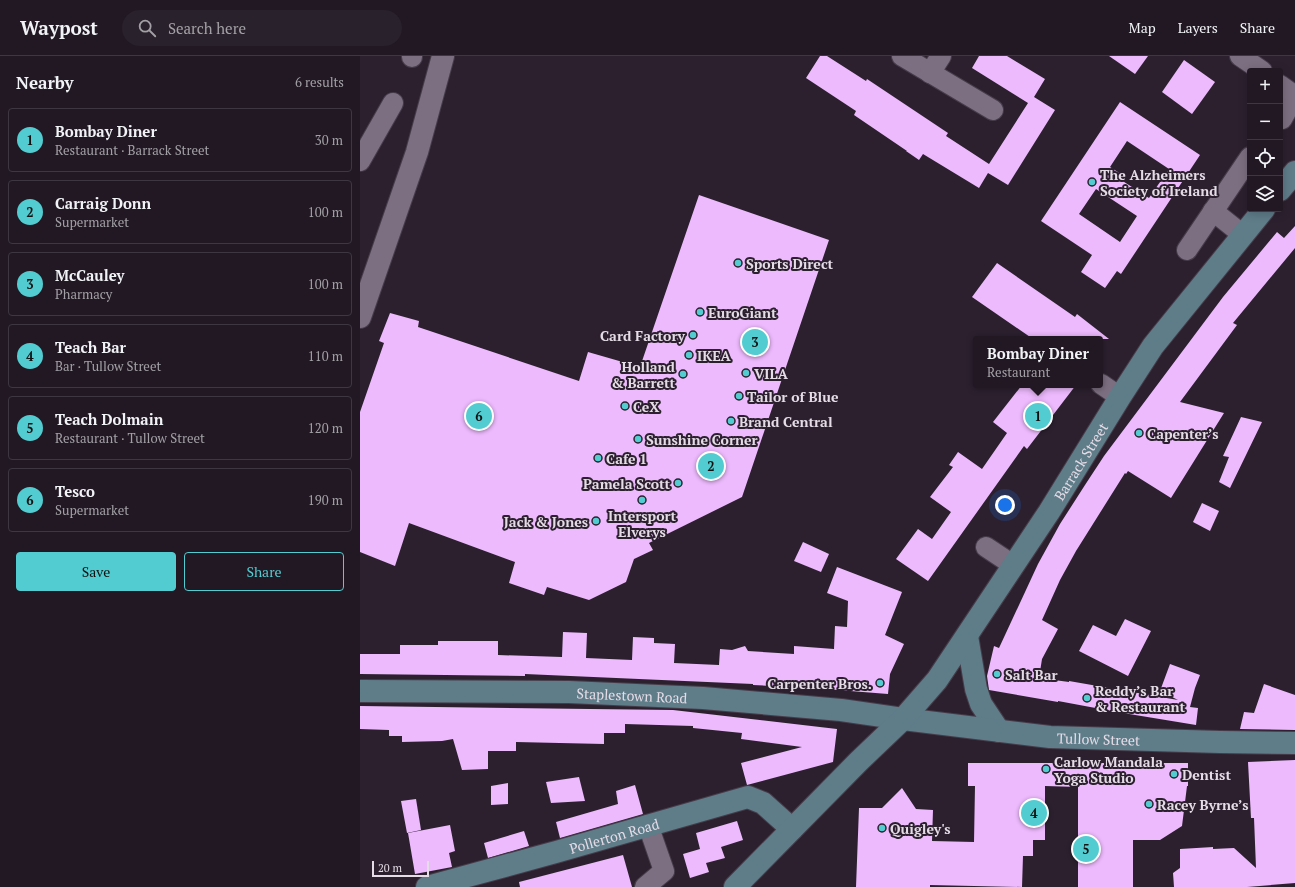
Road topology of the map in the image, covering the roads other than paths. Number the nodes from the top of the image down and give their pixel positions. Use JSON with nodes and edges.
{"nodes":[{"id":1,"x":443,"y":56,"type":"edge"},
{"id":2,"x":902,"y":56,"type":"edge"},
{"id":3,"x":941,"y":56,"type":"edge"},
{"id":4,"x":1240,"y":56,"type":"edge"},
{"id":5,"x":1258,"y":68,"type":"edge"},
{"id":6,"x":930,"y":73,"type":"junction"},
{"id":7,"x":1283,"y":87,"type":"edge"},
{"id":8,"x":393,"y":103,"type":"dead end"},
{"id":9,"x":993,"y":110,"type":"dead end"},
{"id":10,"x":1283,"y":116,"type":"edge"},
{"id":11,"x":360,"y":161,"type":"edge"},
{"id":12,"x":1247,"y":161,"type":"edge"},
{"id":13,"x":1295,"y":172,"type":"edge"},
{"id":14,"x":1283,"y":186,"type":"edge"},
{"id":15,"x":1213,"y":212,"type":"junction"},
{"id":16,"x":1262,"y":212,"type":"edge"},
{"id":17,"x":1243,"y":235,"type":"junction"},
{"id":18,"x":1187,"y":250,"type":"dead end"},
{"id":19,"x":360,"y":317,"type":"edge"},
{"id":20,"x":1103,"y":385,"type":"edge"},
{"id":21,"x":1120,"y":397,"type":"junction"},
{"id":22,"x":986,"y":547,"type":"dead end"},
{"id":23,"x":1014,"y":565,"type":"junction"},
{"id":24,"x":966,"y":636,"type":"junction"},
{"id":25,"x":360,"y":691,"type":"edge"},
{"id":26,"x":903,"y":719,"type":"junction"},
{"id":27,"x":999,"y":731,"type":"junction"},
{"id":28,"x":1295,"y":743,"type":"edge"},
{"id":29,"x":648,"y":825,"type":"junction"},
{"id":30,"x":792,"y":828,"type":"junction"},
{"id":31,"x":427,"y":887,"type":"edge"},
{"id":32,"x":645,"y":887,"type":"edge"},
{"id":33,"x":735,"y":887,"type":"edge"}],
"edges":[{"from":1,"to":19,"type":"street"},
{"from":2,"to":6,"type":"street"},
{"from":3,"to":6,"type":"street"},
{"from":4,"to":5,"type":"street"},
{"from":6,"to":9,"type":"street"},
{"from":7,"to":10,"type":"street"},
{"from":8,"to":11,"type":"street"},
{"from":12,"to":15,"type":"street"},
{"from":13,"to":14,"type":"main road"},
{"from":15,"to":17,"type":"street"},
{"from":15,"to":18,"type":"street"},
{"from":16,"to":17,"type":"main road","name":"Barrack Street"},
{"from":17,"to":21,"type":"main road","name":"Barrack Street"},
{"from":20,"to":21,"type":"street"},
{"from":21,"to":23,"type":"main road","name":"Barrack Street"},
{"from":22,"to":23,"type":"street"},
{"from":23,"to":24,"type":"main road","name":"Barrack Street"},
{"from":24,"to":26,"type":"main road","name":"Barrack Street"},
{"from":24,"to":27,"type":"main road"},
{"from":25,"to":26,"type":"main road","name":"Staplestown Road"},
{"from":26,"to":27,"type":"main road","name":"Tullow Street"},
{"from":26,"to":30,"type":"main road","name":"Barrack Street"},
{"from":27,"to":28,"type":"main road","name":"Tullow Street"},
{"from":29,"to":30,"type":"main road","name":"Pollerton Road"},
{"from":29,"to":31,"type":"main road","name":"Pollerton Road"},
{"from":29,"to":32,"type":"street"},
{"from":30,"to":33,"type":"main road","name":"Barrack Street"}]}
